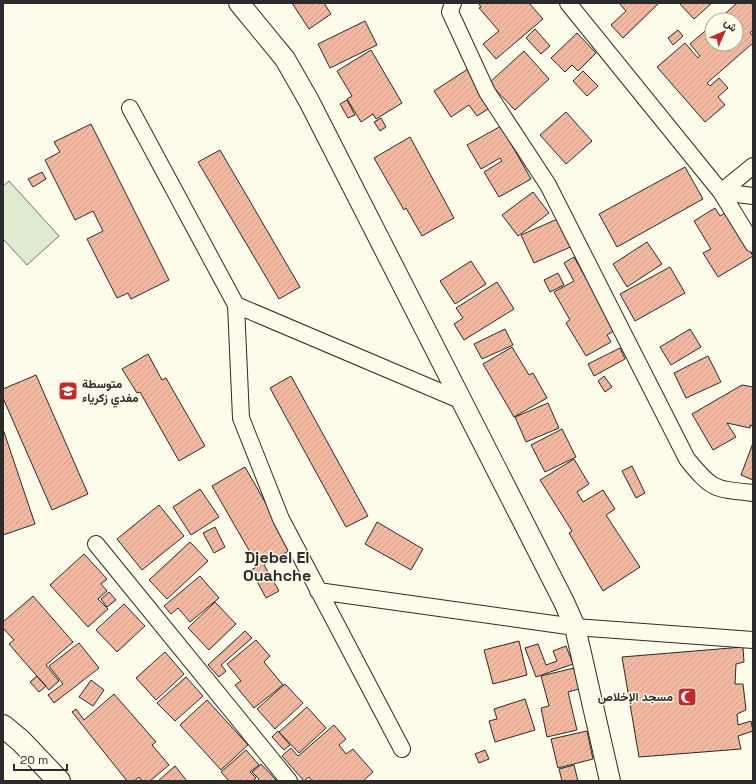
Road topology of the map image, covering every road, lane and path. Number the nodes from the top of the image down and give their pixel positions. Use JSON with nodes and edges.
{"nodes":[{"id":1,"x":239,"y":3,"type":"edge"},
{"id":2,"x":453,"y":3,"type":"edge"},
{"id":3,"x":568,"y":3,"type":"edge"},
{"id":4,"x":130,"y":108,"type":"dead end"},
{"id":5,"x":753,"y":166,"type":"edge"},
{"id":6,"x":721,"y":192,"type":"junction"},
{"id":7,"x":753,"y":196,"type":"edge"},
{"id":8,"x":753,"y":244,"type":"edge"},
{"id":9,"x":236,"y":306,"type":"junction"},
{"id":10,"x":462,"y":401,"type":"junction"},
{"id":11,"x":753,"y":493,"type":"edge"},
{"id":12,"x":96,"y":544,"type":"dead end"},
{"id":13,"x":318,"y":591,"type":"junction"},
{"id":14,"x":575,"y":627,"type":"junction"},
{"id":15,"x":753,"y":640,"type":"edge"},
{"id":16,"x":3,"y":726,"type":"edge"},
{"id":17,"x":402,"y":749,"type":"dead end"},
{"id":18,"x":59,"y":781,"type":"edge"},
{"id":19,"x":289,"y":781,"type":"edge"},
{"id":20,"x":610,"y":781,"type":"edge"}],
"edges":[{"from":1,"to":10,"type":"street"},
{"from":2,"to":11,"type":"street"},
{"from":3,"to":6,"type":"street"},
{"from":4,"to":9,"type":"street"},
{"from":5,"to":6,"type":"street"},
{"from":6,"to":7,"type":"street"},
{"from":6,"to":8,"type":"street"},
{"from":9,"to":10,"type":"street"},
{"from":9,"to":13,"type":"street"},
{"from":10,"to":14,"type":"street"},
{"from":12,"to":19,"type":"street"},
{"from":13,"to":14,"type":"street"},
{"from":13,"to":17,"type":"street"},
{"from":14,"to":15,"type":"street"},
{"from":14,"to":20,"type":"street"},
{"from":16,"to":18,"type":"main road"}]}
